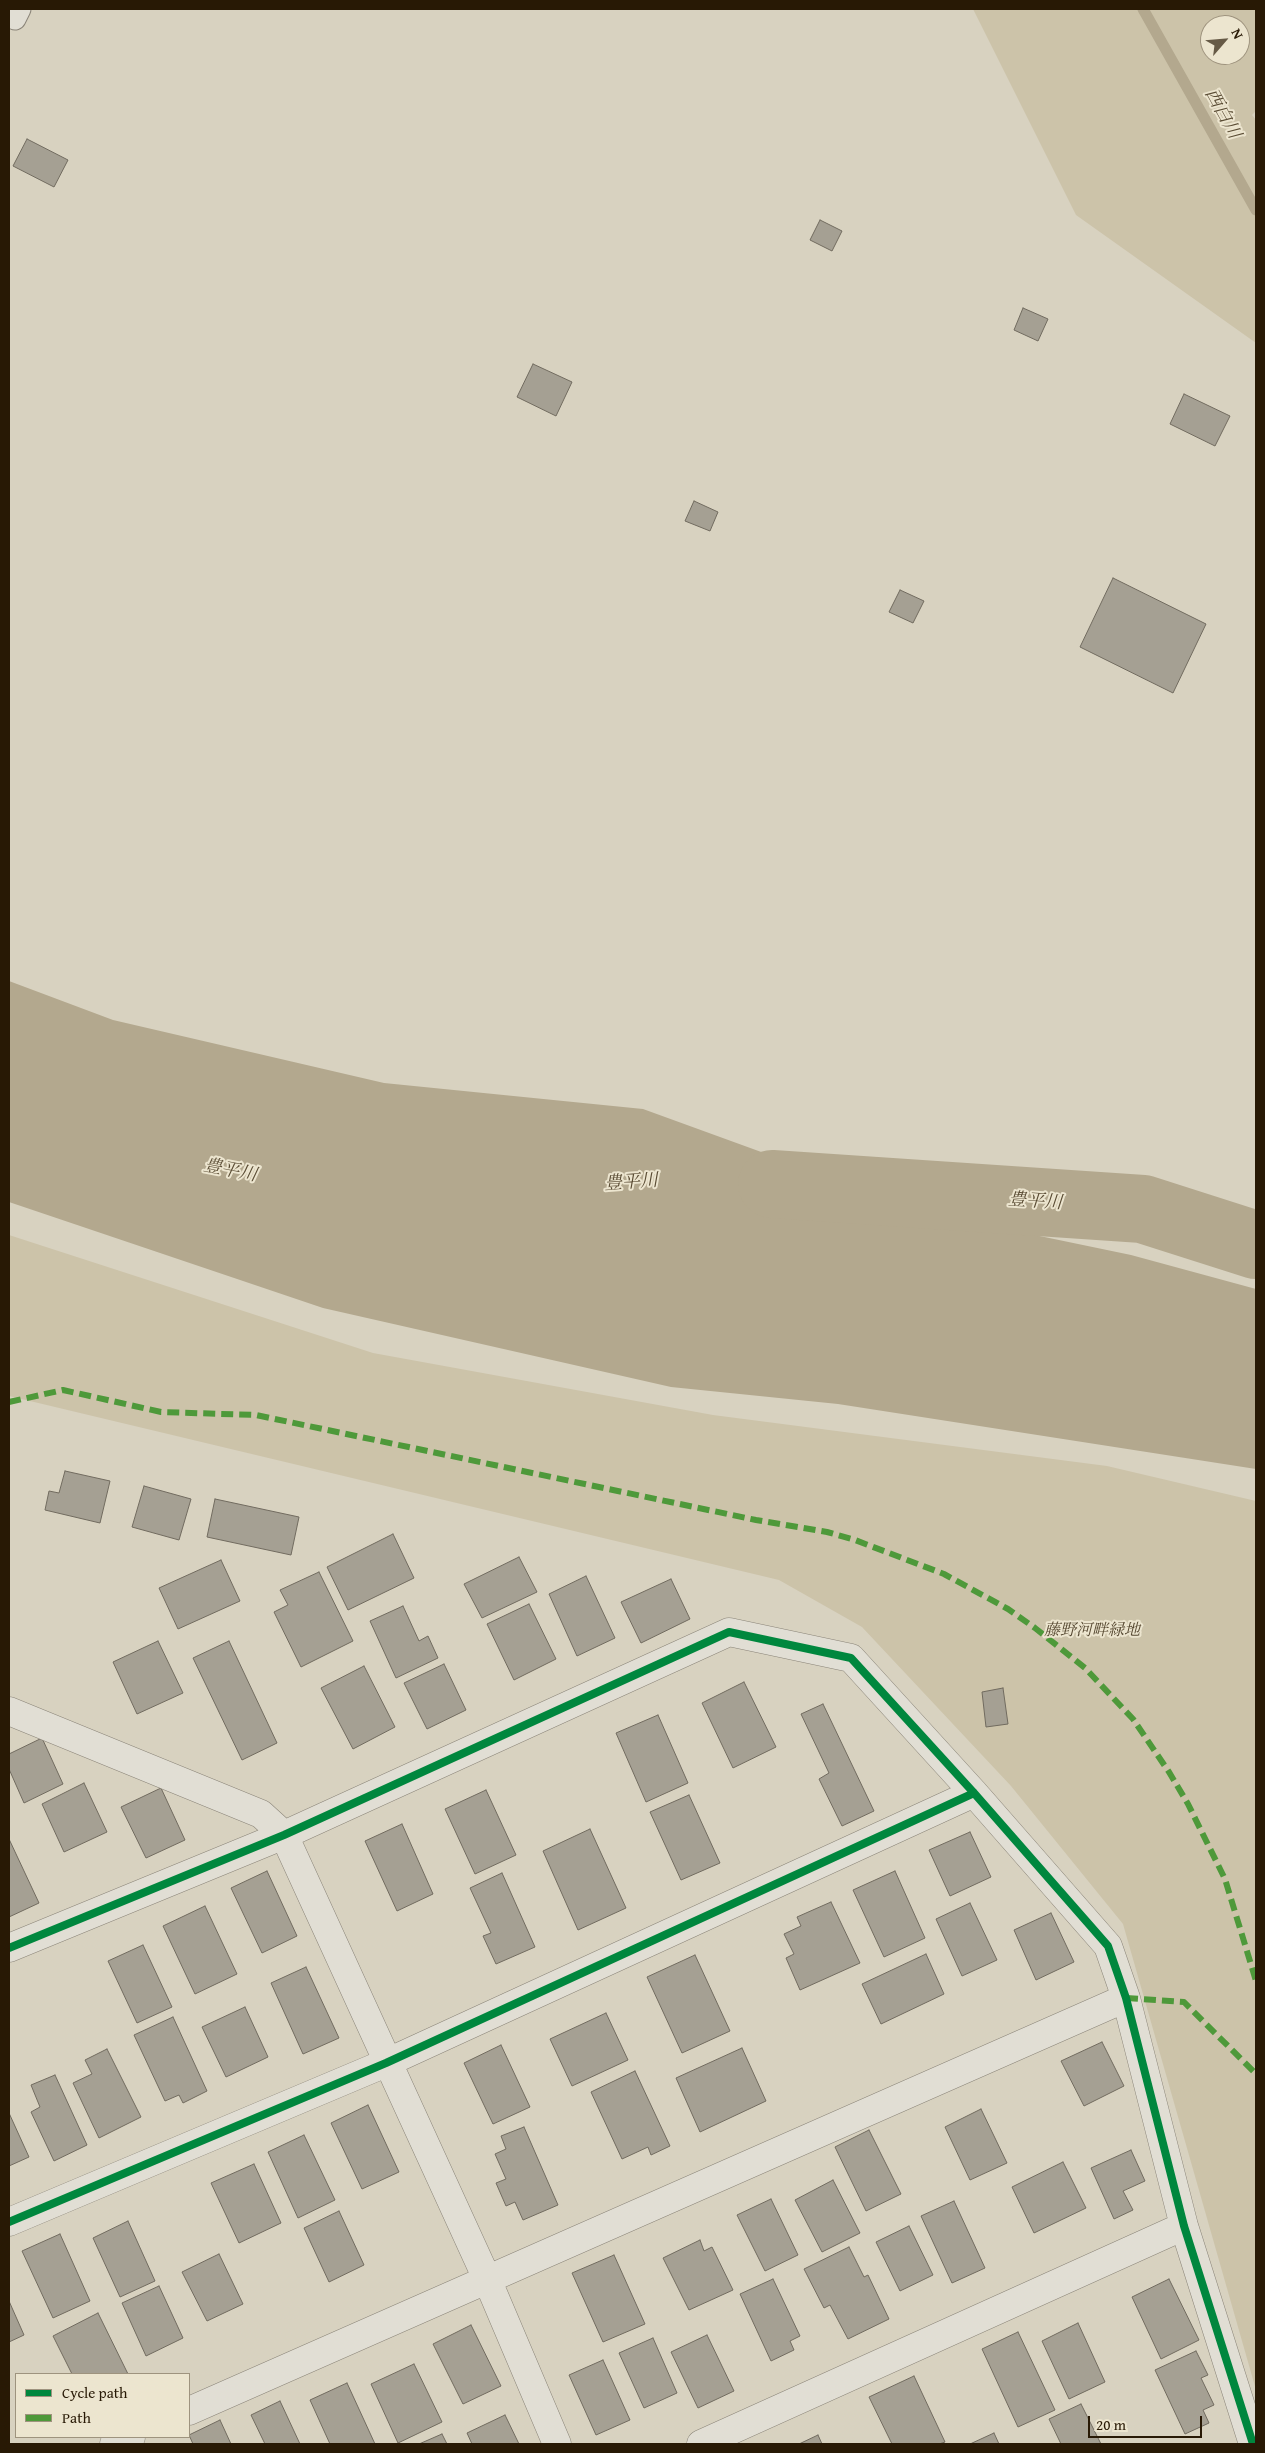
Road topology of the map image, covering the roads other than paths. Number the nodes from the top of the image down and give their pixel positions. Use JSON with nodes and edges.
{"nodes":[{"id":1,"x":20,"y":9,"type":"edge"},
{"id":2,"x":9,"y":16,"type":"edge"},
{"id":3,"x":9,"y":1710,"type":"edge"},
{"id":4,"x":974,"y":1793,"type":"junction"},
{"id":5,"x":284,"y":1835,"type":"junction"},
{"id":6,"x":9,"y":1948,"type":"edge"},
{"id":7,"x":1126,"y":1998,"type":"junction"},
{"id":8,"x":386,"y":2063,"type":"junction"},
{"id":9,"x":9,"y":2222,"type":"edge"},
{"id":10,"x":1184,"y":2226,"type":"junction"},
{"id":11,"x":486,"y":2279,"type":"junction"},
{"id":12,"x":190,"y":2411,"type":"edge"},
{"id":13,"x":129,"y":2438,"type":"edge"},
{"id":14,"x":114,"y":2444,"type":"edge"},
{"id":15,"x":557,"y":2444,"type":"edge"},
{"id":16,"x":701,"y":2444,"type":"edge"},
{"id":17,"x":1253,"y":2444,"type":"edge"}],
"edges":[{"from":1,"to":2,"type":"lane"},
{"from":3,"to":5,"type":"street"},
{"from":4,"to":5,"type":"street"},
{"from":4,"to":7,"type":"street"},
{"from":4,"to":8,"type":"street"},
{"from":5,"to":6,"type":"street"},
{"from":5,"to":8,"type":"street"},
{"from":7,"to":10,"type":"street"},
{"from":7,"to":11,"type":"street"},
{"from":8,"to":9,"type":"street"},
{"from":8,"to":11,"type":"street"},
{"from":10,"to":16,"type":"street"},
{"from":10,"to":17,"type":"street"},
{"from":11,"to":12,"type":"street"},
{"from":11,"to":15,"type":"street"},
{"from":13,"to":14,"type":"street"}]}
